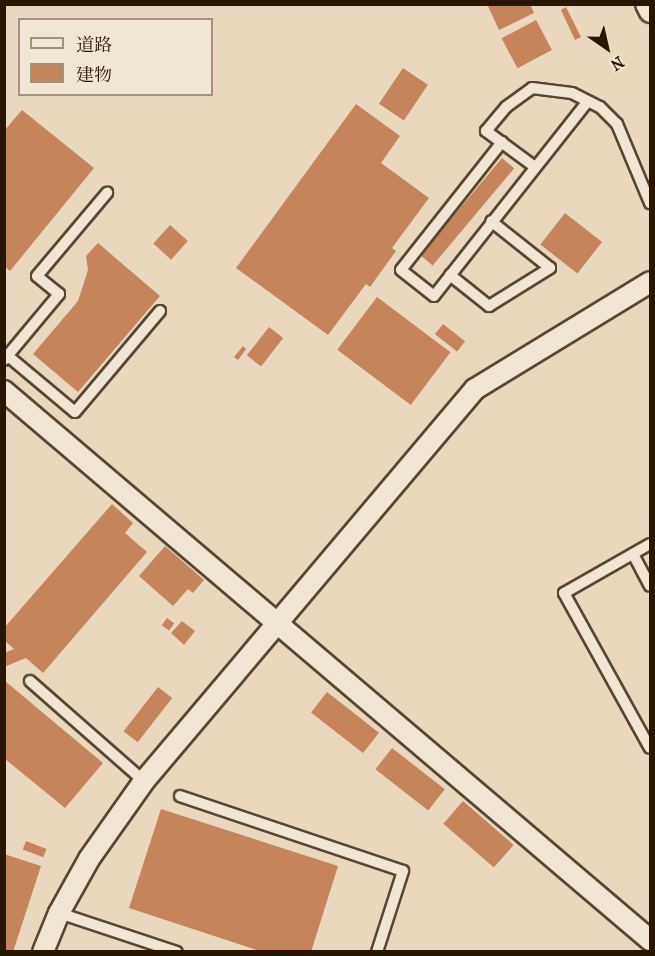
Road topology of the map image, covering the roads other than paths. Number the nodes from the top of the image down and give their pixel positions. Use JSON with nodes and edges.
{"nodes":[{"id":1,"x":646,"y":4,"type":"edge"},
{"id":2,"x":651,"y":12,"type":"edge"},
{"id":3,"x":588,"y":101,"type":"junction"},
{"id":4,"x":502,"y":142,"type":"junction"},
{"id":5,"x":535,"y":167,"type":"junction"},
{"id":6,"x":107,"y":193,"type":"dead end"},
{"id":7,"x":651,"y":203,"type":"edge"},
{"id":8,"x":491,"y":221,"type":"junction"},
{"id":9,"x":450,"y":275,"type":"junction"},
{"id":10,"x":651,"y":282,"type":"edge"},
{"id":11,"x":160,"y":310,"type":"dead end"},
{"id":12,"x":6,"y":358,"type":"edge"},
{"id":13,"x":4,"y":391,"type":"edge"},
{"id":14,"x":651,"y":544,"type":"edge"},
{"id":15,"x":633,"y":554,"type":"junction"},
{"id":16,"x":651,"y":586,"type":"edge"},
{"id":17,"x":277,"y":622,"type":"junction"},
{"id":18,"x":30,"y":681,"type":"dead end"},
{"id":19,"x":651,"y":748,"type":"edge"},
{"id":20,"x":144,"y":781,"type":"junction"},
{"id":21,"x":180,"y":796,"type":"dead end"},
{"id":22,"x":58,"y":913,"type":"junction"},
{"id":23,"x":651,"y":940,"type":"edge"},
{"id":24,"x":43,"y":951,"type":"edge"},
{"id":25,"x":177,"y":951,"type":"edge"},
{"id":26,"x":377,"y":951,"type":"edge"}],
"edges":[{"from":1,"to":2,"type":"street"},
{"from":3,"to":4,"type":"lane"},
{"from":3,"to":5,"type":"lane"},
{"from":3,"to":7,"type":"lane"},
{"from":4,"to":5,"type":"lane"},
{"from":4,"to":9,"type":"lane"},
{"from":5,"to":8,"type":"lane"},
{"from":6,"to":12,"type":"lane"},
{"from":8,"to":9,"type":"lane"},
{"from":8,"to":9,"type":"lane"},
{"from":10,"to":17,"type":"street"},
{"from":11,"to":12,"type":"lane"},
{"from":13,"to":17,"type":"street"},
{"from":14,"to":15,"type":"lane"},
{"from":15,"to":16,"type":"lane"},
{"from":15,"to":19,"type":"lane"},
{"from":17,"to":20,"type":"street"},
{"from":17,"to":23,"type":"street"},
{"from":18,"to":20,"type":"lane"},
{"from":20,"to":22,"type":"street"},
{"from":21,"to":26,"type":"lane"},
{"from":22,"to":24,"type":"street"},
{"from":22,"to":25,"type":"lane"}]}
